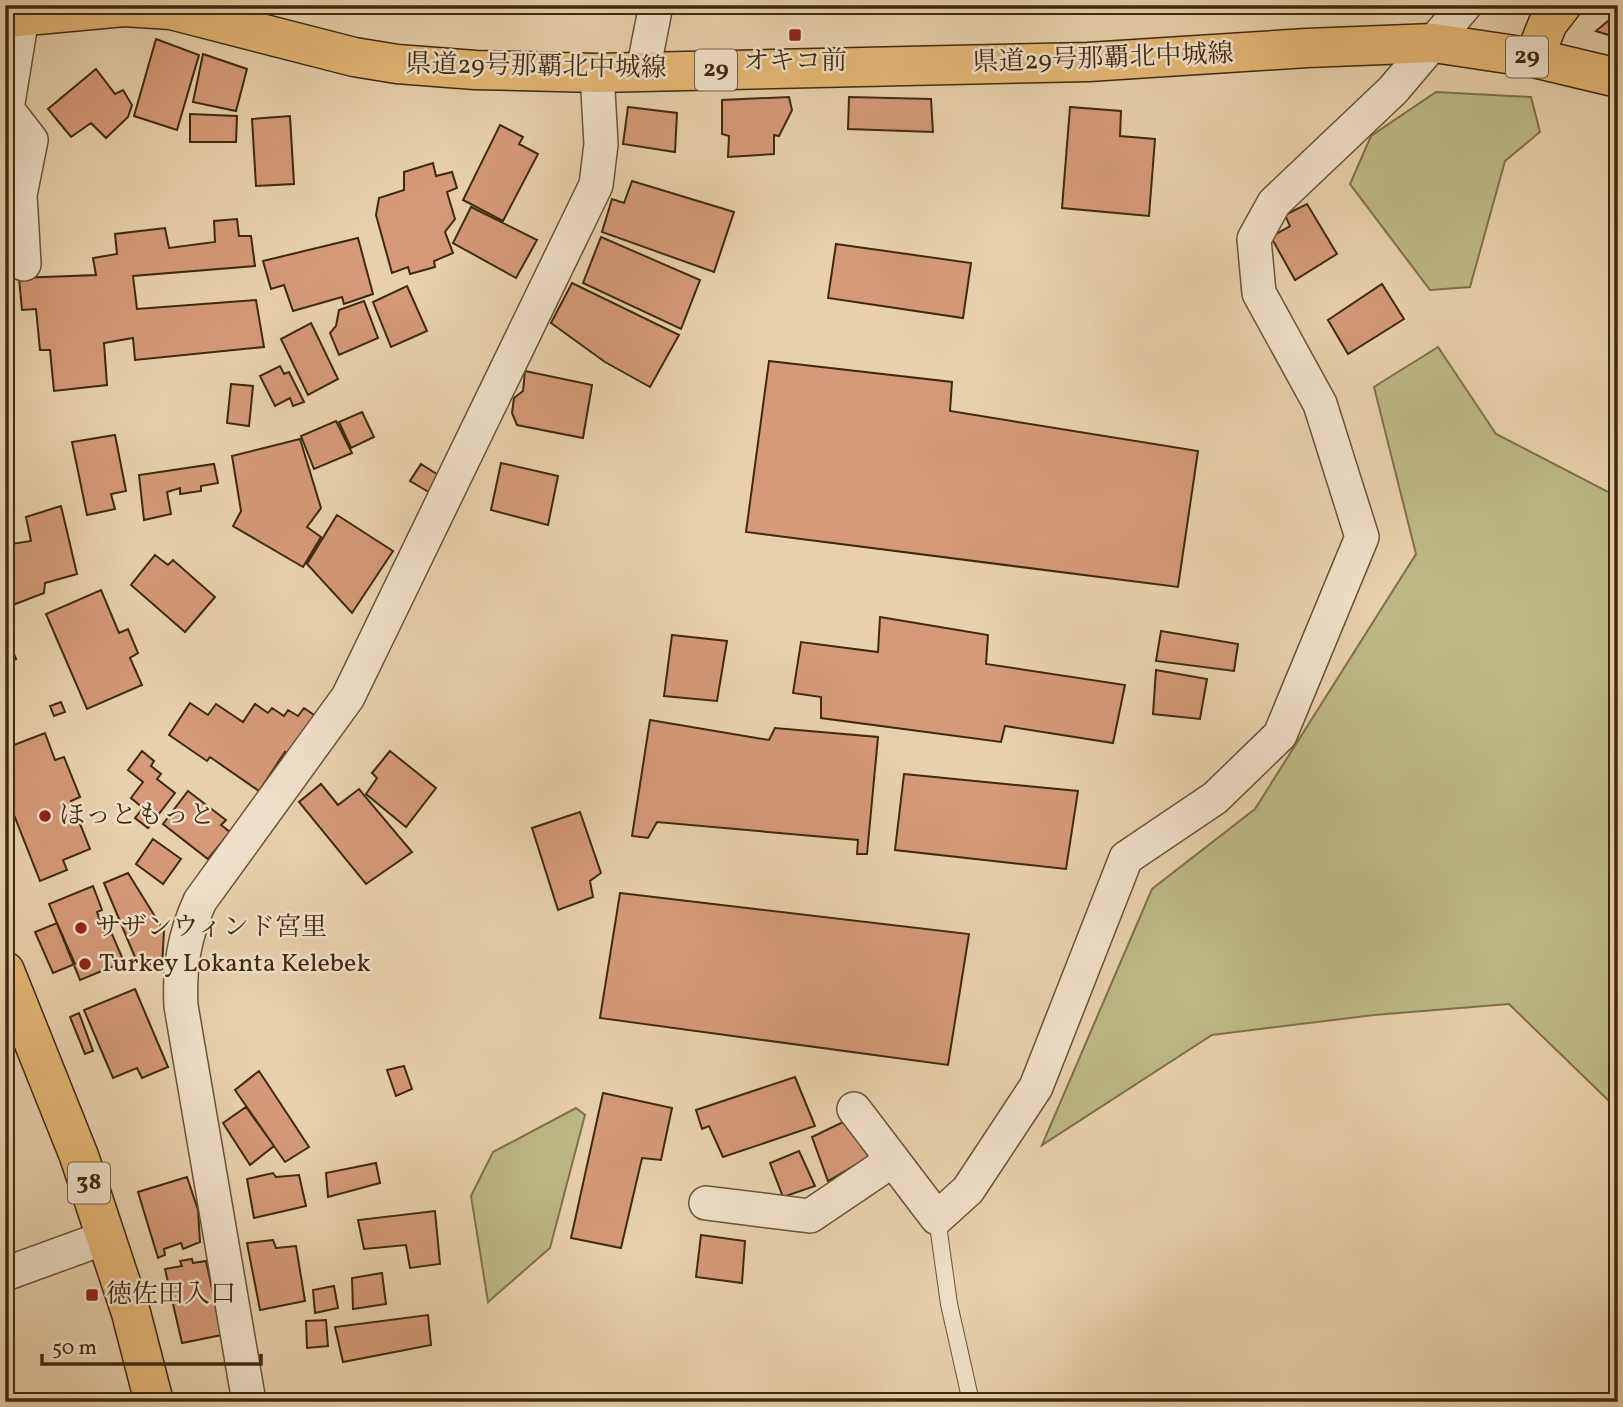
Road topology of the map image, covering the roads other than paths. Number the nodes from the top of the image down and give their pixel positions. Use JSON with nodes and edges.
{"nodes":[{"id":1,"x":656,"y":5,"type":"edge"},
{"id":2,"x":1465,"y":5,"type":"edge"},
{"id":3,"x":1562,"y":5,"type":"edge"},
{"id":4,"x":13,"y":17,"type":"edge"},
{"id":5,"x":1434,"y":43,"type":"junction"},
{"id":6,"x":1535,"y":58,"type":"junction"},
{"id":7,"x":643,"y":71,"type":"junction"},
{"id":8,"x":597,"y":73,"type":"junction"},
{"id":9,"x":1618,"y":78,"type":"edge"},
{"id":10,"x":24,"y":264,"type":"dead end"},
{"id":11,"x":5,"y":971,"type":"edge"},
{"id":12,"x":854,"y":1109,"type":"dead end"},
{"id":13,"x":893,"y":1160,"type":"junction"},
{"id":14,"x":706,"y":1203,"type":"dead end"},
{"id":15,"x":937,"y":1218,"type":"junction"},
{"id":16,"x":107,"y":1237,"type":"junction"},
{"id":17,"x":5,"y":1274,"type":"edge"},
{"id":18,"x":154,"y":1402,"type":"edge"},
{"id":19,"x":249,"y":1402,"type":"edge"},
{"id":20,"x":971,"y":1402,"type":"edge"}],
"edges":[{"from":1,"to":7,"type":"street"},
{"from":2,"to":5,"type":"street"},
{"from":3,"to":6,"type":"main road","number":"29"},
{"from":4,"to":8,"type":"main road","name":"県道29号那覇北中城線","number":"29"},
{"from":4,"to":10,"type":"street"},
{"from":5,"to":6,"type":"main road","name":"県道29号那覇北中城線","number":"29"},
{"from":5,"to":7,"type":"main road","name":"県道29号那覇北中城線","number":"29"},
{"from":5,"to":15,"type":"street"},
{"from":6,"to":9,"type":"main road","name":"県道29号那覇北中城線","number":"29"},
{"from":7,"to":8,"type":"main road","name":"県道29号那覇北中城線","number":"29"},
{"from":8,"to":19,"type":"street"},
{"from":11,"to":16,"type":"main road","number":"38"},
{"from":12,"to":13,"type":"street"},
{"from":13,"to":14,"type":"street"},
{"from":13,"to":15,"type":"street"},
{"from":15,"to":20,"type":"lane"},
{"from":16,"to":17,"type":"street"},
{"from":16,"to":18,"type":"main road","number":"38"}]}
